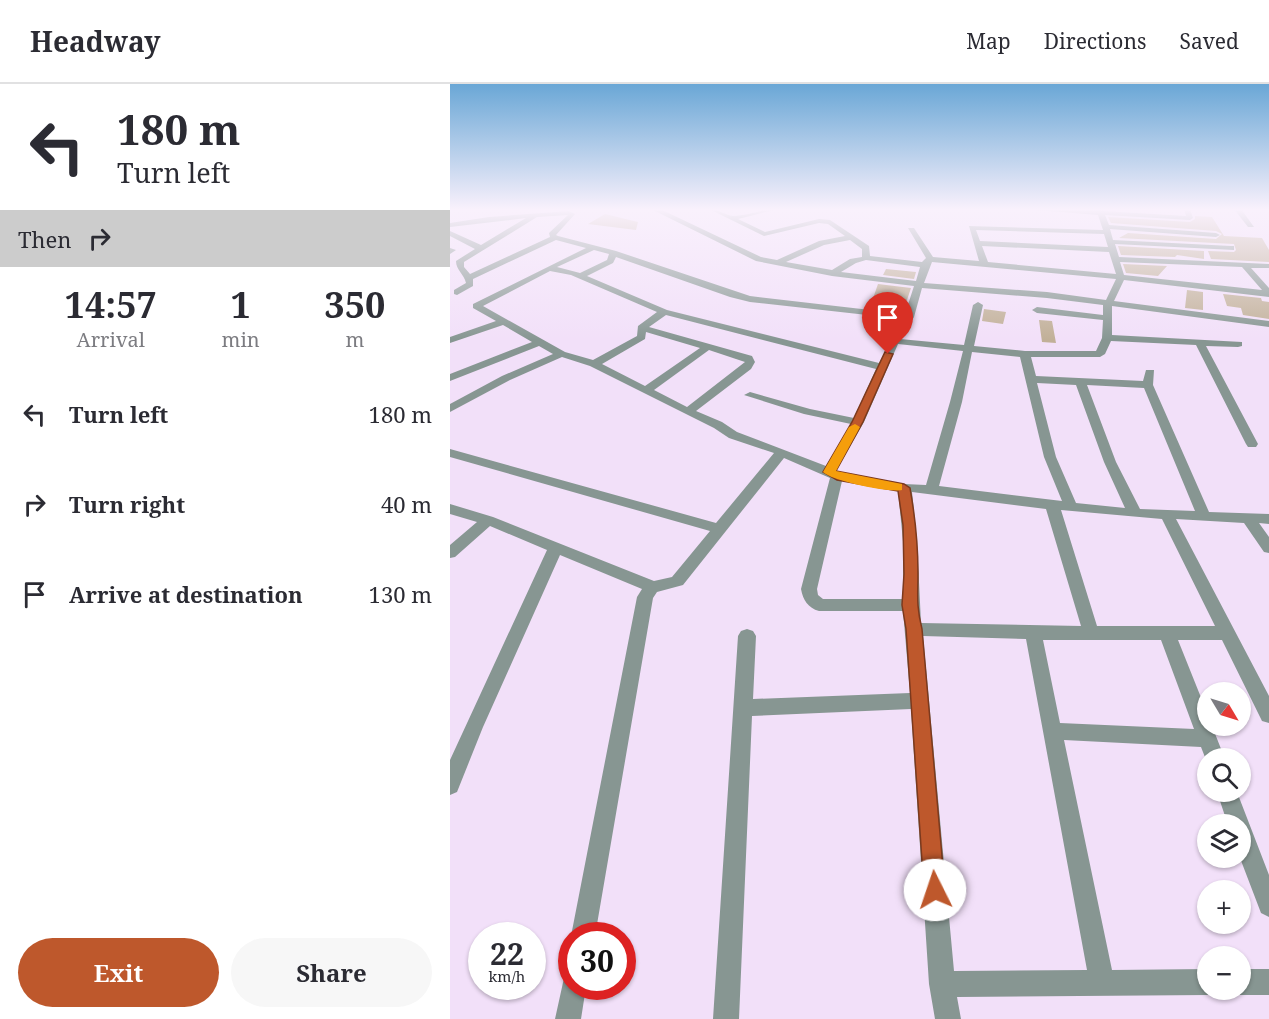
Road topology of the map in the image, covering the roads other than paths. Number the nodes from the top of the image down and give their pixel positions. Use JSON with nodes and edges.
{"nodes":[{"id":1,"x":455,"y":253,"type":"edge"},
{"id":2,"x":476,"y":253,"type":"edge"},
{"id":3,"x":524,"y":253,"type":"edge"},
{"id":4,"x":583,"y":253,"type":"edge"},
{"id":5,"x":613,"y":253,"type":"joint"},
{"id":6,"x":746,"y":253,"type":"edge"},
{"id":7,"x":800,"y":253,"type":"edge"},
{"id":8,"x":866,"y":253,"type":"edge"},
{"id":9,"x":923,"y":253,"type":"edge"},
{"id":10,"x":980,"y":253,"type":"edge"},
{"id":11,"x":1114,"y":253,"type":"edge"},
{"id":12,"x":1136,"y":253,"type":"edge"},
{"id":13,"x":467,"y":258,"type":"junction"},
{"id":14,"x":866,"y":258,"type":"junction"},
{"id":15,"x":928,"y":262,"type":"junction"},
{"id":16,"x":777,"y":263,"type":"junction"},
{"id":17,"x":984,"y":263,"type":"junction"},
{"id":18,"x":1244,"y":265,"type":"junction"},
{"id":19,"x":1269,"y":266,"type":"edge"},
{"id":20,"x":549,"y":268,"type":"junction"},
{"id":21,"x":832,"y":274,"type":"junction"},
{"id":22,"x":581,"y":276,"type":"junction"},
{"id":23,"x":1121,"y":277,"type":"junction"},
{"id":24,"x":469,"y":278,"type":"junction"},
{"id":25,"x":920,"y":284,"type":"junction"},
{"id":26,"x":1269,"y":294,"type":"edge"},
{"id":27,"x":463,"y":297,"type":"edge"},
{"id":28,"x":1108,"y":304,"type":"junction"},
{"id":29,"x":978,"y":305,"type":"dead end"},
{"id":30,"x":1036,"y":310,"type":"dead end"},
{"id":31,"x":664,"y":312,"type":"junction"},
{"id":32,"x":909,"y":317,"type":"junction"},
{"id":33,"x":1106,"y":318,"type":"junction"},
{"id":34,"x":502,"y":322,"type":"junction"},
{"id":35,"x":1265,"y":324,"type":"edge"},
{"id":36,"x":641,"y":328,"type":"junction"},
{"id":37,"x":450,"y":330,"type":"edge"},
{"id":38,"x":461,"y":336,"type":"junction"},
{"id":39,"x":1107,"y":338,"type":"junction"},
{"id":40,"x":1269,"y":338,"type":"edge"},
{"id":41,"x":450,"y":340,"type":"edge"},
{"id":42,"x":894,"y":341,"type":"junction"},
{"id":43,"x":540,"y":342,"type":"junction"},
{"id":44,"x":1200,"y":343,"type":"junction"},
{"id":45,"x":1238,"y":344,"type":"dead end"},
{"id":46,"x":707,"y":347,"type":"junction"},
{"id":47,"x":967,"y":349,"type":"junction"},
{"id":48,"x":561,"y":354,"type":"junction"},
{"id":49,"x":1025,"y":354,"type":"junction"},
{"id":50,"x":594,"y":364,"type":"junction"},
{"id":51,"x":882,"y":367,"type":"junction"},
{"id":52,"x":450,"y":378,"type":"edge"},
{"id":53,"x":1031,"y":379,"type":"junction"},
{"id":54,"x":1080,"y":381,"type":"junction"},
{"id":55,"x":647,"y":390,"type":"junction"},
{"id":56,"x":750,"y":395,"type":"dead end"},
{"id":57,"x":450,"y":409,"type":"edge"},
{"id":58,"x":688,"y":412,"type":"junction"},
{"id":59,"x":858,"y":422,"type":"junction"},
{"id":60,"x":1252,"y":444,"type":"dead end"},
{"id":61,"x":783,"y":452,"type":"junction"},
{"id":62,"x":450,"y":453,"type":"edge"},
{"id":63,"x":833,"y":474,"type":"junction"},
{"id":64,"x":904,"y":488,"type":"junction"},
{"id":65,"x":932,"y":489,"type":"junction"},
{"id":66,"x":1052,"y":505,"type":"junction"},
{"id":67,"x":1070,"y":505,"type":"junction"},
{"id":68,"x":450,"y":508,"type":"edge"},
{"id":69,"x":1135,"y":513,"type":"junction"},
{"id":70,"x":1167,"y":515,"type":"junction"},
{"id":71,"x":1204,"y":516,"type":"junction"},
{"id":72,"x":1249,"y":519,"type":"junction"},
{"id":73,"x":1269,"y":519,"type":"edge"},
{"id":74,"x":488,"y":520,"type":"junction"},
{"id":75,"x":720,"y":529,"type":"junction"},
{"id":76,"x":556,"y":548,"type":"junction"},
{"id":77,"x":1269,"y":548,"type":"edge"},
{"id":78,"x":450,"y":553,"type":"edge"},
{"id":79,"x":652,"y":587,"type":"junction"},
{"id":80,"x":909,"y":605,"type":"junction"},
{"id":81,"x":914,"y":629,"type":"junction"},
{"id":82,"x":1033,"y":633,"type":"junction"},
{"id":83,"x":1091,"y":633,"type":"junction"},
{"id":84,"x":1227,"y":633,"type":"junction"},
{"id":85,"x":1167,"y":634,"type":"junction"},
{"id":86,"x":747,"y":636,"type":"dead end"},
{"id":87,"x":920,"y":700,"type":"junction"},
{"id":88,"x":743,"y":708,"type":"junction"},
{"id":89,"x":1269,"y":715,"type":"edge"},
{"id":90,"x":1052,"y":731,"type":"junction"},
{"id":91,"x":1208,"y":739,"type":"junction"},
{"id":92,"x":1211,"y":748,"type":"edge"},
{"id":93,"x":450,"y":785,"type":"edge"},
{"id":94,"x":1251,"y":857,"type":"edge"},
{"id":95,"x":1269,"y":905,"type":"edge"},
{"id":96,"x":586,"y":922,"type":"edge"},
{"id":97,"x":1197,"y":982,"type":"edge"},
{"id":98,"x":1251,"y":982,"type":"edge"},
{"id":99,"x":1269,"y":982,"type":"edge"},
{"id":100,"x":1102,"y":983,"type":"junction"},
{"id":101,"x":942,"y":984,"type":"junction"},
{"id":102,"x":571,"y":1000,"type":"edge"},
{"id":103,"x":567,"y":1019,"type":"edge"},
{"id":104,"x":726,"y":1019,"type":"edge"},
{"id":105,"x":948,"y":1019,"type":"edge"}],
"edges":[{"from":1,"to":13,"type":"street"},
{"from":2,"to":13,"type":"street"},
{"from":3,"to":24,"type":"street"},
{"from":4,"to":20,"type":"street"},
{"from":5,"to":22,"type":"street"},
{"from":5,"to":32,"type":"street"},
{"from":6,"to":16,"type":"street"},
{"from":7,"to":16,"type":"street"},
{"from":8,"to":14,"type":"street"},
{"from":9,"to":15,"type":"street"},
{"from":10,"to":17,"type":"street"},
{"from":11,"to":23,"type":"street"},
{"from":12,"to":18,"type":"street"},
{"from":13,"to":24,"type":"street"},
{"from":14,"to":15,"type":"street"},
{"from":14,"to":21,"type":"street"},
{"from":15,"to":17,"type":"street"},
{"from":15,"to":25,"type":"street"},
{"from":16,"to":21,"type":"street"},
{"from":17,"to":23,"type":"street"},
{"from":18,"to":19,"type":"street"},
{"from":18,"to":26,"type":"street"},
{"from":20,"to":22,"type":"street"},
{"from":20,"to":27,"type":"street"},
{"from":21,"to":25,"type":"street"},
{"from":22,"to":31,"type":"street"},
{"from":23,"to":26,"type":"street"},
{"from":23,"to":28,"type":"street"},
{"from":24,"to":27,"type":"street"},
{"from":25,"to":28,"type":"street"},
{"from":25,"to":32,"type":"street"},
{"from":27,"to":34,"type":"street"},
{"from":28,"to":33,"type":"street"},
{"from":28,"to":35,"type":"street"},
{"from":29,"to":47,"type":"street"},
{"from":30,"to":33,"type":"street"},
{"from":31,"to":36,"type":"street"},
{"from":31,"to":51,"type":"street"},
{"from":32,"to":42,"type":"street"},
{"from":33,"to":39,"type":"street"},
{"from":34,"to":38,"type":"street"},
{"from":34,"to":43,"type":"street"},
{"from":35,"to":40,"type":"street"},
{"from":36,"to":46,"type":"street"},
{"from":36,"to":50,"type":"street"},
{"from":37,"to":38,"type":"street"},
{"from":38,"to":41,"type":"street"},
{"from":39,"to":44,"type":"street"},
{"from":39,"to":49,"type":"street"},
{"from":42,"to":47,"type":"street"},
{"from":42,"to":51,"type":"street"},
{"from":43,"to":48,"type":"street"},
{"from":43,"to":52,"type":"street"},
{"from":44,"to":45,"type":"street"},
{"from":44,"to":60,"type":"street"},
{"from":46,"to":55,"type":"street"},
{"from":46,"to":58,"type":"street"},
{"from":47,"to":49,"type":"street"},
{"from":47,"to":65,"type":"street"},
{"from":48,"to":50,"type":"street"},
{"from":48,"to":57,"type":"street"},
{"from":49,"to":53,"type":"street"},
{"from":50,"to":55,"type":"street"},
{"from":51,"to":59,"type":"street"},
{"from":53,"to":54,"type":"street"},
{"from":53,"to":67,"type":"street"},
{"from":54,"to":69,"type":"street"},
{"from":54,"to":71,"type":"street"},
{"from":55,"to":58,"type":"street"},
{"from":56,"to":59,"type":"street"},
{"from":58,"to":61,"type":"street"},
{"from":59,"to":63,"type":"street"},
{"from":61,"to":63,"type":"street"},
{"from":61,"to":75,"type":"street"},
{"from":62,"to":75,"type":"street"},
{"from":63,"to":64,"type":"street"},
{"from":63,"to":80,"type":"street"},
{"from":64,"to":65,"type":"street"},
{"from":64,"to":80,"type":"street"},
{"from":65,"to":66,"type":"street"},
{"from":66,"to":67,"type":"street"},
{"from":66,"to":83,"type":"street"},
{"from":67,"to":69,"type":"street"},
{"from":68,"to":74,"type":"street"},
{"from":69,"to":70,"type":"street"},
{"from":70,"to":71,"type":"street"},
{"from":70,"to":84,"type":"street"},
{"from":71,"to":72,"type":"street"},
{"from":72,"to":73,"type":"street"},
{"from":72,"to":77,"type":"street"},
{"from":74,"to":76,"type":"street"},
{"from":74,"to":78,"type":"street"},
{"from":75,"to":79,"type":"street"},
{"from":76,"to":79,"type":"street"},
{"from":76,"to":93,"type":"street"},
{"from":79,"to":96,"type":"street"},
{"from":80,"to":81,"type":"street"},
{"from":81,"to":82,"type":"street"},
{"from":81,"to":87,"type":"street"},
{"from":82,"to":83,"type":"street"},
{"from":82,"to":90,"type":"street"},
{"from":83,"to":85,"type":"street"},
{"from":84,"to":85,"type":"street"},
{"from":84,"to":89,"type":"street"},
{"from":85,"to":91,"type":"street"},
{"from":86,"to":88,"type":"street"},
{"from":87,"to":88,"type":"street"},
{"from":87,"to":101,"type":"street"},
{"from":88,"to":104,"type":"street"},
{"from":90,"to":91,"type":"street"},
{"from":90,"to":100,"type":"street"},
{"from":91,"to":92,"type":"street"},
{"from":94,"to":95,"type":"street"},
{"from":97,"to":100,"type":"street"},
{"from":98,"to":99,"type":"street"},
{"from":100,"to":101,"type":"street"},
{"from":101,"to":105,"type":"street"},
{"from":102,"to":103,"type":"street"}]}
